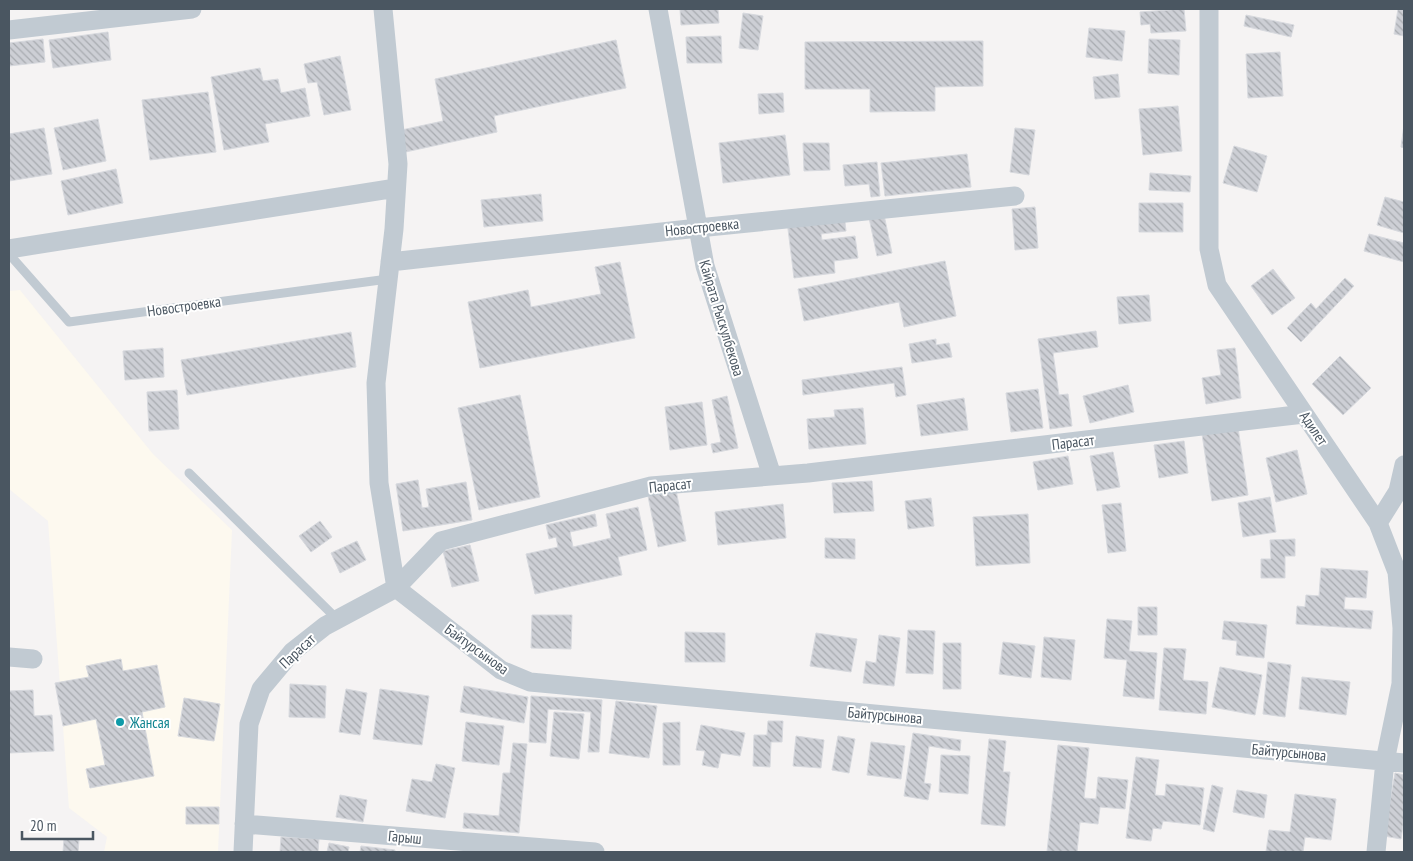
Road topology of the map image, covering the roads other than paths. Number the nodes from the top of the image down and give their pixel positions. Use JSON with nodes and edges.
{"nodes":[{"id":1,"x":192,"y":9,"type":"edge"},
{"id":2,"x":383,"y":9,"type":"edge"},
{"id":3,"x":658,"y":9,"type":"edge"},
{"id":4,"x":1210,"y":9,"type":"edge"},
{"id":5,"x":9,"y":30,"type":"edge"},
{"id":6,"x":396,"y":188,"type":"junction"},
{"id":7,"x":1016,"y":196,"type":"dead end"},
{"id":8,"x":698,"y":228,"type":"junction"},
{"id":9,"x":9,"y":249,"type":"edge"},
{"id":10,"x":9,"y":254,"type":"edge"},
{"id":11,"x":389,"y":270,"type":"junction"},
{"id":12,"x":1304,"y":414,"type":"junction"},
{"id":13,"x":1404,"y":465,"type":"edge"},
{"id":14,"x":189,"y":473,"type":"dead end"},
{"id":15,"x":772,"y":476,"type":"junction"},
{"id":16,"x":1378,"y":523,"type":"junction"},
{"id":17,"x":396,"y":588,"type":"junction"},
{"id":18,"x":338,"y":619,"type":"junction"},
{"id":19,"x":9,"y":657,"type":"edge"},
{"id":20,"x":33,"y":659,"type":"dead end"},
{"id":21,"x":1385,"y":761,"type":"junction"},
{"id":22,"x":1404,"y":763,"type":"edge"},
{"id":23,"x":244,"y":824,"type":"junction"},
{"id":24,"x":243,"y":852,"type":"edge"},
{"id":25,"x":595,"y":852,"type":"edge"},
{"id":26,"x":1376,"y":852,"type":"edge"}],
"edges":[{"from":1,"to":5,"type":"street"},
{"from":2,"to":6,"type":"street"},
{"from":3,"to":8,"type":"street","name":"Кайрата Рыскулбекова"},
{"from":4,"to":12,"type":"street","name":"Адилет"},
{"from":6,"to":9,"type":"street"},
{"from":6,"to":11,"type":"street"},
{"from":7,"to":8,"type":"street","name":"Новостроевка"},
{"from":8,"to":11,"type":"street","name":"Новостроевка"},
{"from":8,"to":15,"type":"street","name":"Кайрата Рыскулбекова"},
{"from":10,"to":11,"type":"lane","name":"Новостроевка"},
{"from":11,"to":17,"type":"street"},
{"from":12,"to":15,"type":"street","name":"Парасат"},
{"from":12,"to":16,"type":"street","name":"Адилет"},
{"from":13,"to":16,"type":"street"},
{"from":14,"to":18,"type":"lane"},
{"from":15,"to":17,"type":"street","name":"Парасат"},
{"from":16,"to":21,"type":"street","name":"Адилет"},
{"from":17,"to":18,"type":"street","name":"Парасат"},
{"from":17,"to":21,"type":"street","name":"Байтурсынова"},
{"from":18,"to":23,"type":"street","name":"Парасат"},
{"from":19,"to":20,"type":"street"},
{"from":21,"to":22,"type":"street","name":"Байтурсынова"},
{"from":21,"to":26,"type":"street","name":"Адилет"},
{"from":23,"to":24,"type":"street","name":"Парасат"},
{"from":23,"to":25,"type":"street","name":"Гарыш"}]}
